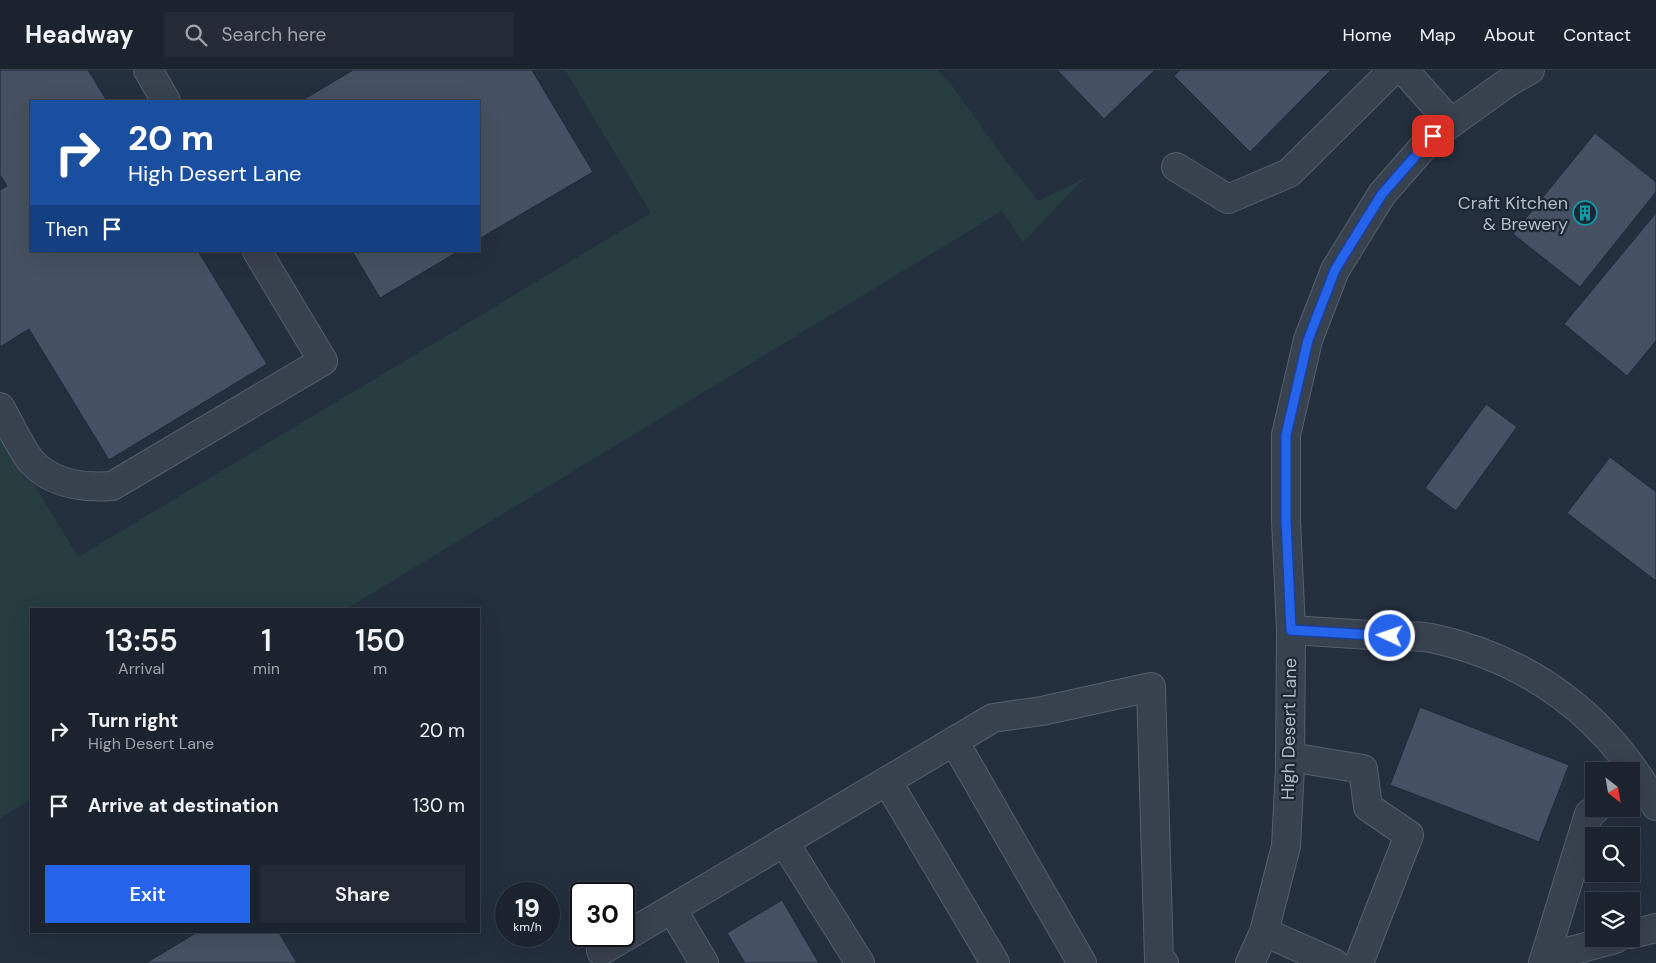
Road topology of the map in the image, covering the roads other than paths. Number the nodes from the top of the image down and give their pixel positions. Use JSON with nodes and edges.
{"nodes":[{"id":1,"x":148,"y":70,"type":"edge"},
{"id":2,"x":1394,"y":70,"type":"edge"},
{"id":3,"x":1404,"y":70,"type":"edge"},
{"id":4,"x":1530,"y":70,"type":"edge"},
{"id":5,"x":165,"y":100,"type":"edge"},
{"id":6,"x":1451,"y":123,"type":"junction"},
{"id":7,"x":1176,"y":167,"type":"dead end"},
{"id":8,"x":258,"y":252,"type":"edge"},
{"id":9,"x":0,"y":407,"type":"edge"},
{"id":10,"x":1291,"y":630,"type":"junction"},
{"id":11,"x":954,"y":741,"type":"junction"},
{"id":12,"x":1290,"y":757,"type":"junction"},
{"id":13,"x":1623,"y":762,"type":"edge"},
{"id":14,"x":887,"y":781,"type":"junction"},
{"id":15,"x":1640,"y":787,"type":"edge"},
{"id":16,"x":1656,"y":806,"type":"edge"},
{"id":17,"x":1588,"y":818,"type":"edge"},
{"id":18,"x":784,"y":842,"type":"junction"},
{"id":19,"x":672,"y":909,"type":"junction"},
{"id":20,"x":1656,"y":928,"type":"edge"},
{"id":21,"x":1264,"y":932,"type":"junction"},
{"id":22,"x":1640,"y":932,"type":"edge"},
{"id":23,"x":1588,"y":947,"type":"edge"},
{"id":24,"x":601,"y":951,"type":"dead end"},
{"id":25,"x":1544,"y":960,"type":"edge"},
{"id":26,"x":1160,"y":962,"type":"edge"},
{"id":27,"x":704,"y":963,"type":"edge"},
{"id":28,"x":860,"y":963,"type":"edge"},
{"id":29,"x":995,"y":963,"type":"edge"},
{"id":30,"x":1082,"y":963,"type":"edge"},
{"id":31,"x":1250,"y":963,"type":"edge"},
{"id":32,"x":1334,"y":963,"type":"edge"},
{"id":33,"x":1359,"y":963,"type":"edge"}],
"edges":[{"from":1,"to":5,"type":"street"},
{"from":2,"to":7,"type":"street"},
{"from":3,"to":6,"type":"street"},
{"from":4,"to":6,"type":"street","name":"High Desert Lane"},
{"from":6,"to":10,"type":"street","name":"High Desert Lane"},
{"from":8,"to":9,"type":"street"},
{"from":10,"to":12,"type":"street","name":"High Desert Lane"},
{"from":10,"to":13,"type":"street"},
{"from":11,"to":14,"type":"street"},
{"from":11,"to":26,"type":"street"},
{"from":11,"to":30,"type":"street"},
{"from":12,"to":21,"type":"street","name":"High Desert Lane"},
{"from":12,"to":33,"type":"street"},
{"from":14,"to":18,"type":"street"},
{"from":14,"to":29,"type":"street"},
{"from":15,"to":16,"type":"street"},
{"from":17,"to":25,"type":"street"},
{"from":18,"to":19,"type":"street"},
{"from":18,"to":28,"type":"street"},
{"from":19,"to":24,"type":"street"},
{"from":19,"to":27,"type":"street"},
{"from":20,"to":22,"type":"street"},
{"from":21,"to":31,"type":"street","name":"High Desert Lane"},
{"from":21,"to":32,"type":"street"},
{"from":23,"to":25,"type":"street"}]}
